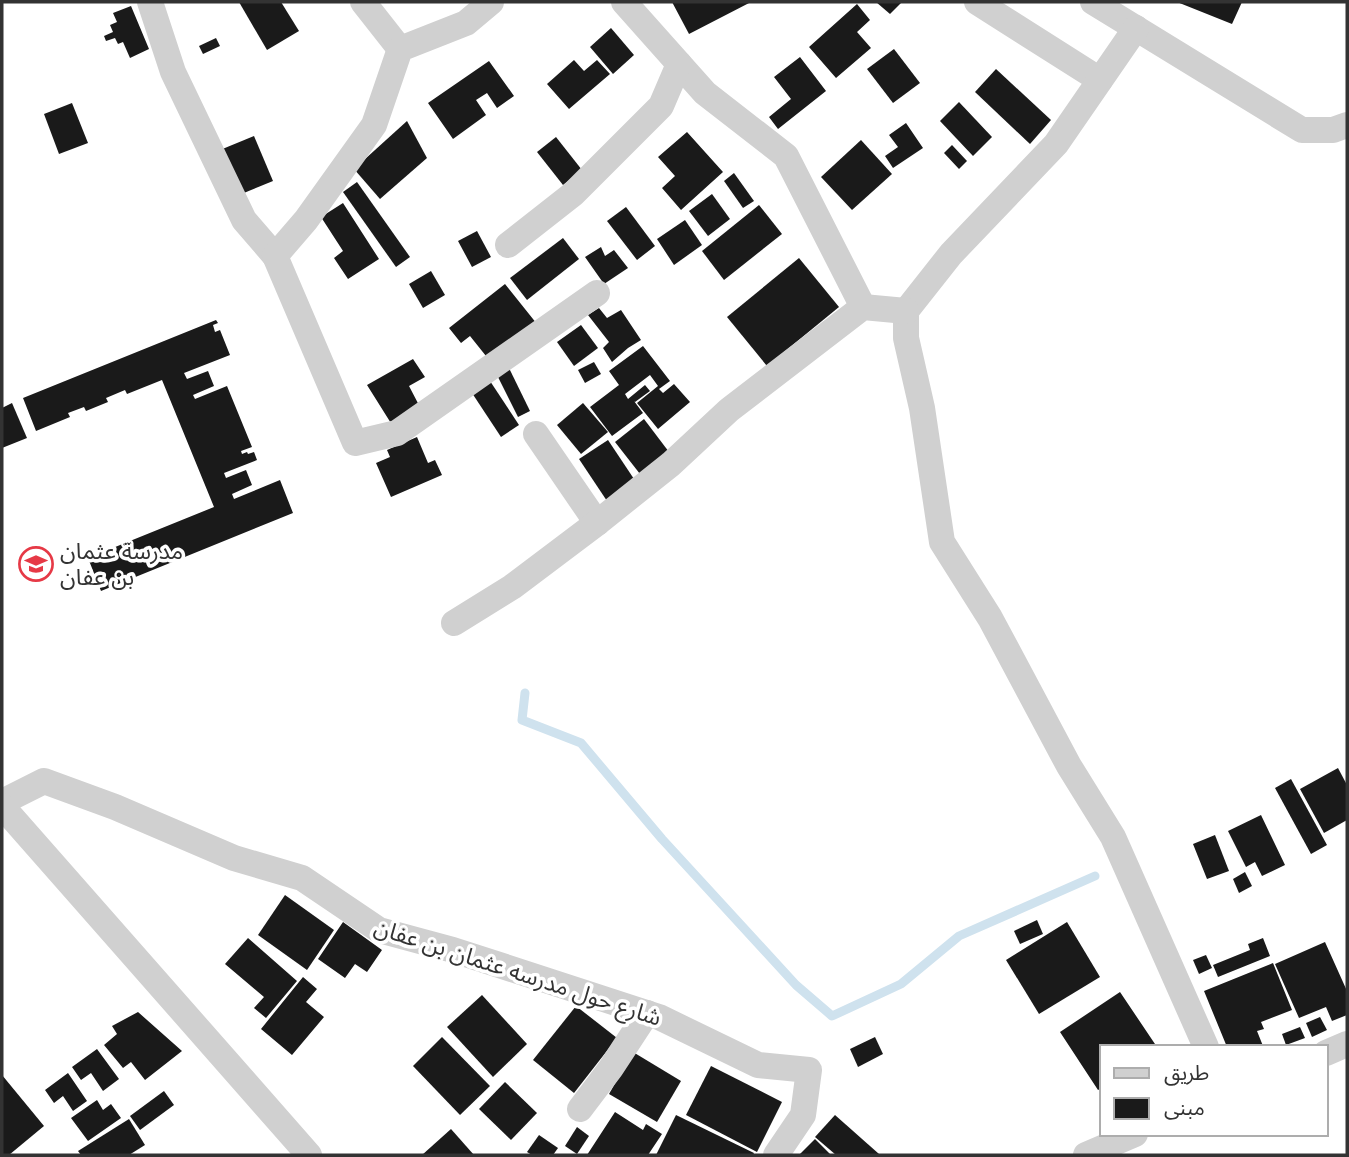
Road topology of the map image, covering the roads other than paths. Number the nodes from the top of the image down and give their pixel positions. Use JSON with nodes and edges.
{"nodes":[{"id":1,"x":150,"y":2,"type":"edge"},
{"id":2,"x":363,"y":2,"type":"edge"},
{"id":3,"x":491,"y":2,"type":"edge"},
{"id":4,"x":624,"y":2,"type":"edge"},
{"id":5,"x":976,"y":2,"type":"edge"},
{"id":6,"x":1093,"y":2,"type":"edge"},
{"id":7,"x":1136,"y":28,"type":"junction"},
{"id":8,"x":400,"y":49,"type":"junction"},
{"id":9,"x":679,"y":64,"type":"junction"},
{"id":10,"x":1100,"y":80,"type":"junction"},
{"id":11,"x":1347,"y":125,"type":"edge"},
{"id":12,"x":508,"y":245,"type":"dead end"},
{"id":13,"x":275,"y":256,"type":"junction"},
{"id":14,"x":597,"y":293,"type":"dead end"},
{"id":15,"x":863,"y":307,"type":"junction"},
{"id":16,"x":906,"y":311,"type":"junction"},
{"id":17,"x":536,"y":434,"type":"dead end"},
{"id":18,"x":597,"y":523,"type":"junction"},
{"id":19,"x":454,"y":623,"type":"dead end"},
{"id":20,"x":2,"y":804,"type":"edge"},
{"id":21,"x":647,"y":1013,"type":"junction"},
{"id":22,"x":1347,"y":1044,"type":"edge"},
{"id":23,"x":1205,"y":1045,"type":"edge"},
{"id":24,"x":1328,"y":1052,"type":"edge"},
{"id":25,"x":580,"y":1109,"type":"dead end"},
{"id":26,"x":1130,"y":1136,"type":"edge"},
{"id":27,"x":309,"y":1155,"type":"edge"},
{"id":28,"x":776,"y":1155,"type":"edge"},
{"id":29,"x":1086,"y":1155,"type":"edge"}],
"edges":[{"from":1,"to":13,"type":"street"},
{"from":2,"to":8,"type":"street"},
{"from":3,"to":8,"type":"street"},
{"from":4,"to":9,"type":"street"},
{"from":5,"to":10,"type":"street"},
{"from":6,"to":7,"type":"street"},
{"from":7,"to":10,"type":"street"},
{"from":7,"to":11,"type":"street"},
{"from":8,"to":13,"type":"street"},
{"from":9,"to":12,"type":"street"},
{"from":9,"to":15,"type":"street"},
{"from":10,"to":16,"type":"street"},
{"from":13,"to":14,"type":"street"},
{"from":15,"to":16,"type":"street"},
{"from":15,"to":18,"type":"street"},
{"from":16,"to":23,"type":"street"},
{"from":17,"to":18,"type":"street"},
{"from":18,"to":19,"type":"street"},
{"from":20,"to":21,"type":"street","name":"شارع حول مدرسه عثمان بن عفان"},
{"from":20,"to":27,"type":"street"},
{"from":21,"to":25,"type":"street"},
{"from":21,"to":28,"type":"street","name":"شارع حول مدرسه عثمان بن عفان"},
{"from":22,"to":24,"type":"street"},
{"from":26,"to":29,"type":"street"}]}
